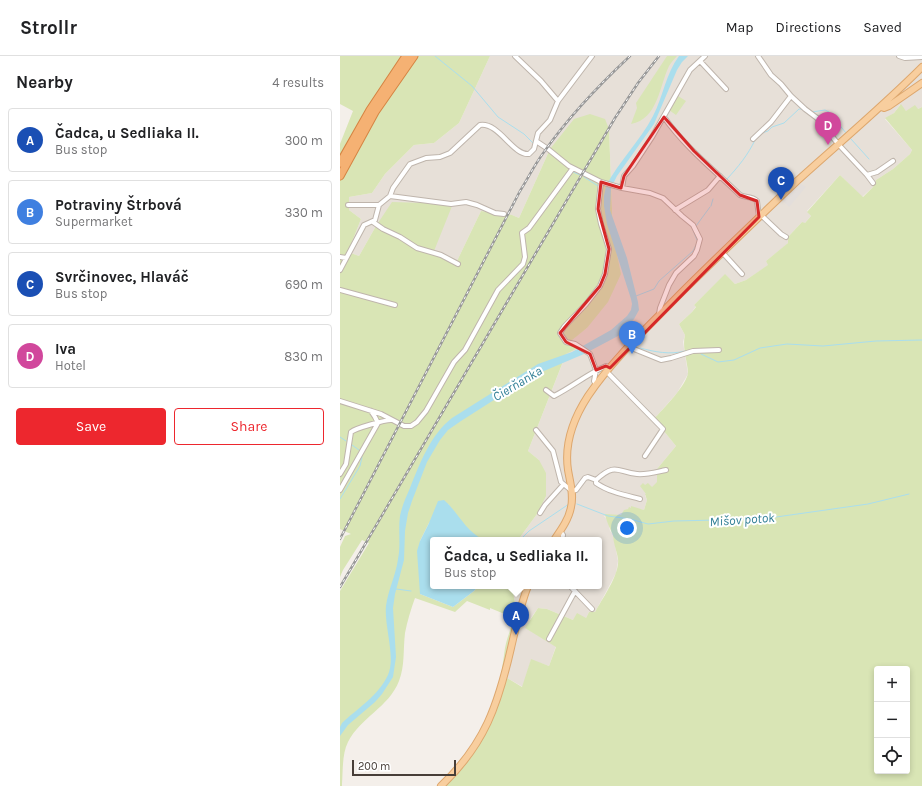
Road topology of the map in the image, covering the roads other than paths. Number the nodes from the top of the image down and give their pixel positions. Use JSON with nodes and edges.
{"nodes":[{"id":1,"x":406,"y":56,"type":"edge"},
{"id":2,"x":414,"y":56,"type":"edge"},
{"id":3,"x":515,"y":56,"type":"edge"},
{"id":4,"x":592,"y":56,"type":"edge"},
{"id":5,"x":705,"y":56,"type":"edge"},
{"id":6,"x":758,"y":56,"type":"edge"},
{"id":7,"x":899,"y":56,"type":"edge"},
{"id":8,"x":922,"y":57,"type":"edge"},
{"id":9,"x":700,"y":61,"type":"junction"},
{"id":10,"x":922,"y":67,"type":"edge"},
{"id":11,"x":401,"y":68,"type":"junction"},
{"id":12,"x":922,"y":83,"type":"edge"},
{"id":13,"x":726,"y":89,"type":"dead end"},
{"id":14,"x":791,"y":96,"type":"junction"},
{"id":15,"x":558,"y":101,"type":"junction"},
{"id":16,"x":880,"y":107,"type":"junction"},
{"id":17,"x":664,"y":117,"type":"junction"},
{"id":18,"x":753,"y":139,"type":"dead end"},
{"id":19,"x":536,"y":141,"type":"junction"},
{"id":20,"x":839,"y":145,"type":"junction"},
{"id":21,"x":892,"y":161,"type":"dead end"},
{"id":22,"x":340,"y":163,"type":"edge"},
{"id":23,"x":573,"y":168,"type":"junction"},
{"id":24,"x":867,"y":175,"type":"junction"},
{"id":25,"x":340,"y":176,"type":"edge"},
{"id":26,"x":720,"y":176,"type":"junction"},
{"id":27,"x":600,"y":182,"type":"junction"},
{"id":28,"x":872,"y":183,"type":"dead end"},
{"id":29,"x":620,"y":188,"type":"junction"},
{"id":30,"x":390,"y":196,"type":"junction"},
{"id":31,"x":380,"y":205,"type":"junction"},
{"id":32,"x":348,"y":206,"type":"dead end"},
{"id":33,"x":675,"y":210,"type":"junction"},
{"id":34,"x":504,"y":214,"type":"dead end"},
{"id":35,"x":760,"y":216,"type":"junction"},
{"id":36,"x":373,"y":222,"type":"junction"},
{"id":37,"x":786,"y":237,"type":"dead end"},
{"id":38,"x":722,"y":252,"type":"junction"},
{"id":39,"x":340,"y":257,"type":"edge"},
{"id":40,"x":346,"y":258,"type":"junction"},
{"id":41,"x":458,"y":264,"type":"dead end"},
{"id":42,"x":340,"y":270,"type":"edge"},
{"id":43,"x":742,"y":274,"type":"dead end"},
{"id":44,"x":340,"y":290,"type":"edge"},
{"id":45,"x":395,"y":305,"type":"dead end"},
{"id":46,"x":659,"y":315,"type":"junction"},
{"id":47,"x":628,"y":347,"type":"junction"},
{"id":48,"x":719,"y":350,"type":"dead end"},
{"id":49,"x":596,"y":370,"type":"junction"},
{"id":50,"x":609,"y":370,"type":"junction"},
{"id":51,"x":596,"y":385,"type":"junction"},
{"id":52,"x":546,"y":390,"type":"dead end"},
{"id":53,"x":340,"y":401,"type":"edge"},
{"id":54,"x":371,"y":411,"type":"junction"},
{"id":55,"x":392,"y":420,"type":"junction"},
{"id":56,"x":378,"y":423,"type":"junction"},
{"id":57,"x":536,"y":430,"type":"dead end"},
{"id":58,"x":645,"y":456,"type":"dead end"},
{"id":59,"x":666,"y":470,"type":"dead end"},
{"id":60,"x":340,"y":474,"type":"edge"},
{"id":61,"x":596,"y":480,"type":"junction"},
{"id":62,"x":563,"y":485,"type":"junction"},
{"id":63,"x":340,"y":490,"type":"edge"},
{"id":64,"x":572,"y":491,"type":"junction"},
{"id":65,"x":640,"y":498,"type":"dead end"},
{"id":66,"x":540,"y":513,"type":"dead end"},
{"id":67,"x":560,"y":531,"type":"junction"},
{"id":68,"x":556,"y":537,"type":"edge"},
{"id":69,"x":563,"y":537,"type":"edge"},
{"id":70,"x":527,"y":589,"type":"edge"},
{"id":71,"x":575,"y":591,"type":"joint"},
{"id":72,"x":592,"y":609,"type":"dead end"},
{"id":73,"x":549,"y":639,"type":"dead end"},
{"id":74,"x":441,"y":786,"type":"edge"}],
"edges":[{"from":1,"to":11,"type":"highway"},
{"from":2,"to":11,"type":"highway"},
{"from":3,"to":15,"type":"street"},
{"from":4,"to":15,"type":"street"},
{"from":5,"to":9,"type":"street"},
{"from":6,"to":14,"type":"street"},
{"from":7,"to":8,"type":"street"},
{"from":9,"to":13,"type":"street"},
{"from":9,"to":17,"type":"street"},
{"from":10,"to":16,"type":"main road"},
{"from":11,"to":22,"type":"highway"},
{"from":11,"to":25,"type":"highway"},
{"from":12,"to":16,"type":"main road"},
{"from":14,"to":18,"type":"street"},
{"from":14,"to":20,"type":"street"},
{"from":15,"to":19,"type":"street"},
{"from":16,"to":20,"type":"main road"},
{"from":17,"to":26,"type":"street"},
{"from":17,"to":29,"type":"street"},
{"from":19,"to":23,"type":"street"},
{"from":19,"to":30,"type":"street"},
{"from":20,"to":24,"type":"street"},
{"from":20,"to":35,"type":"main road"},
{"from":21,"to":24,"type":"street"},
{"from":23,"to":27,"type":"street"},
{"from":23,"to":55,"type":"street"},
{"from":24,"to":28,"type":"street"},
{"from":26,"to":33,"type":"street"},
{"from":26,"to":35,"type":"street"},
{"from":27,"to":29,"type":"street"},
{"from":27,"to":49,"type":"street"},
{"from":29,"to":33,"type":"street"},
{"from":30,"to":31,"type":"street"},
{"from":30,"to":34,"type":"street"},
{"from":31,"to":32,"type":"street"},
{"from":31,"to":36,"type":"street"},
{"from":33,"to":46,"type":"street"},
{"from":35,"to":37,"type":"street"},
{"from":35,"to":38,"type":"main road"},
{"from":36,"to":40,"type":"street"},
{"from":36,"to":41,"type":"street"},
{"from":38,"to":43,"type":"street"},
{"from":38,"to":46,"type":"main road"},
{"from":39,"to":40,"type":"street"},
{"from":40,"to":42,"type":"street"},
{"from":44,"to":45,"type":"street"},
{"from":46,"to":47,"type":"main road"},
{"from":47,"to":48,"type":"street"},
{"from":47,"to":50,"type":"main road"},
{"from":49,"to":50,"type":"street"},
{"from":49,"to":51,"type":"street"},
{"from":49,"to":52,"type":"street"},
{"from":50,"to":51,"type":"main road"},
{"from":50,"to":58,"type":"street"},
{"from":51,"to":64,"type":"main road"},
{"from":53,"to":54,"type":"street"},
{"from":54,"to":55,"type":"street"},
{"from":54,"to":56,"type":"street"},
{"from":55,"to":56,"type":"street"},
{"from":56,"to":60,"type":"street"},
{"from":56,"to":63,"type":"street"},
{"from":57,"to":62,"type":"street"},
{"from":59,"to":61,"type":"street"},
{"from":61,"to":64,"type":"street"},
{"from":61,"to":65,"type":"street"},
{"from":62,"to":64,"type":"street"},
{"from":62,"to":66,"type":"street"},
{"from":64,"to":67,"type":"main road"},
{"from":67,"to":68,"type":"main road"},
{"from":67,"to":69,"type":"street"},
{"from":70,"to":74,"type":"main road"},
{"from":71,"to":72,"type":"street"},
{"from":71,"to":73,"type":"street"}]}
